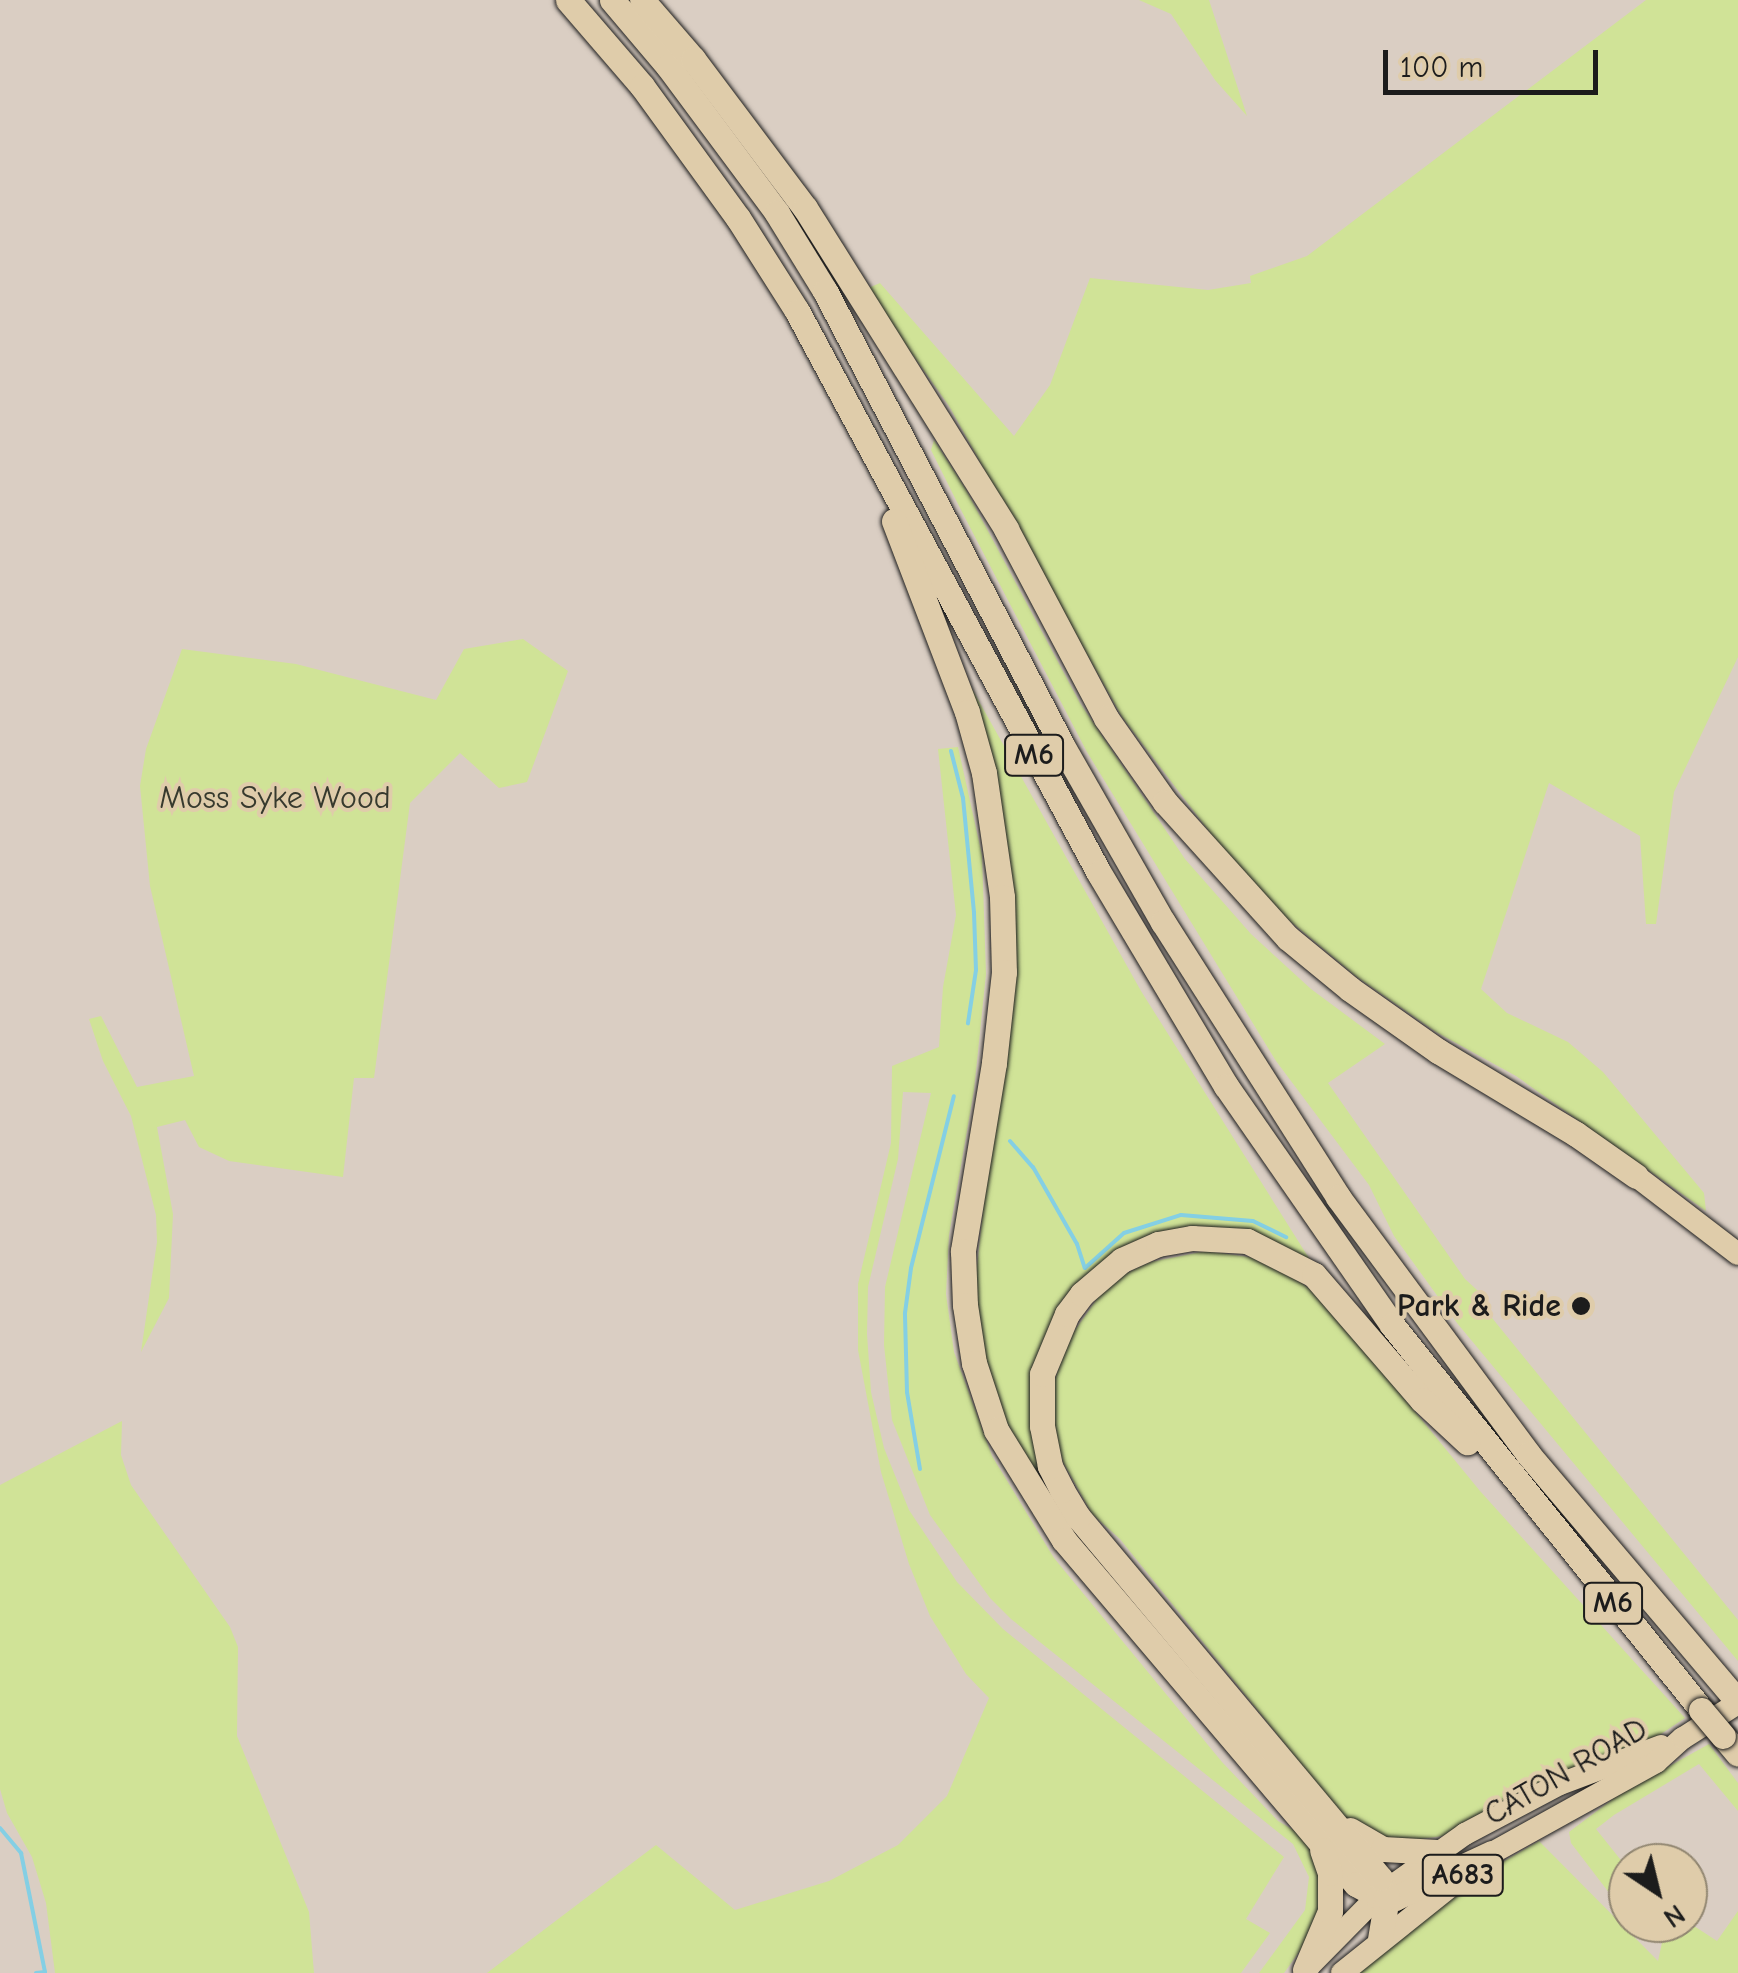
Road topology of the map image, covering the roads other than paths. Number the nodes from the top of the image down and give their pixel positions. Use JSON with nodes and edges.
{"nodes":[{"id":1,"x":568,"y":0,"type":"edge"},
{"id":2,"x":612,"y":0,"type":"edge"},
{"id":3,"x":642,"y":0,"type":"edge"},
{"id":4,"x":851,"y":408,"type":"junction"},
{"id":5,"x":1636,"y":1176,"type":"joint"},
{"id":6,"x":1738,"y":1254,"type":"edge"},
{"id":7,"x":1526,"y":1496,"type":"junction"},
{"id":8,"x":1735,"y":1699,"type":"edge"},
{"id":9,"x":1683,"y":1738,"type":"junction"},
{"id":10,"x":1730,"y":1745,"type":"edge"},
{"id":11,"x":1334,"y":1819,"type":"junction"},
{"id":12,"x":1320,"y":1845,"type":"junction"},
{"id":13,"x":1437,"y":1852,"type":"junction"},
{"id":14,"x":1492,"y":1853,"type":"junction"},
{"id":15,"x":1384,"y":1894,"type":"junction"},
{"id":16,"x":1380,"y":1939,"type":"junction"},
{"id":17,"x":1304,"y":1971,"type":"edge"},
{"id":18,"x":1342,"y":1973,"type":"edge"}],
"edges":[{"from":1,"to":4,"type":"highway","number":"M6"},
{"from":2,"to":8,"type":"highway","number":"M6"},
{"from":3,"to":5,"type":"highway"},
{"from":4,"to":7,"type":"highway","number":"M6"},
{"from":4,"to":12,"type":"highway"},
{"from":5,"to":6,"type":"highway"},
{"from":7,"to":10,"type":"highway","number":"M6","bridge":true},
{"from":7,"to":11,"type":"highway"},
{"from":8,"to":9,"type":"highway","name":"CATON ROAD","number":"A683"},
{"from":9,"to":13,"type":"highway","name":"CATON ROAD","number":"A683"},
{"from":9,"to":14,"type":"highway","name":"CATON ROAD","number":"A683"},
{"from":11,"to":13,"type":"highway"},
{"from":11,"to":15,"type":"highway"},
{"from":12,"to":15,"type":"highway"},
{"from":12,"to":17,"type":"highway"},
{"from":13,"to":15,"type":"highway","name":"CATON ROAD","number":"A683"},
{"from":14,"to":15,"type":"highway"},
{"from":14,"to":16,"type":"highway","name":"CATON ROAD","number":"A683"},
{"from":15,"to":16,"type":"highway"},
{"from":15,"to":17,"type":"highway","name":"CATON ROAD","number":"A683"},
{"from":16,"to":18,"type":"highway","name":"CATON ROAD","number":"A683"}]}
